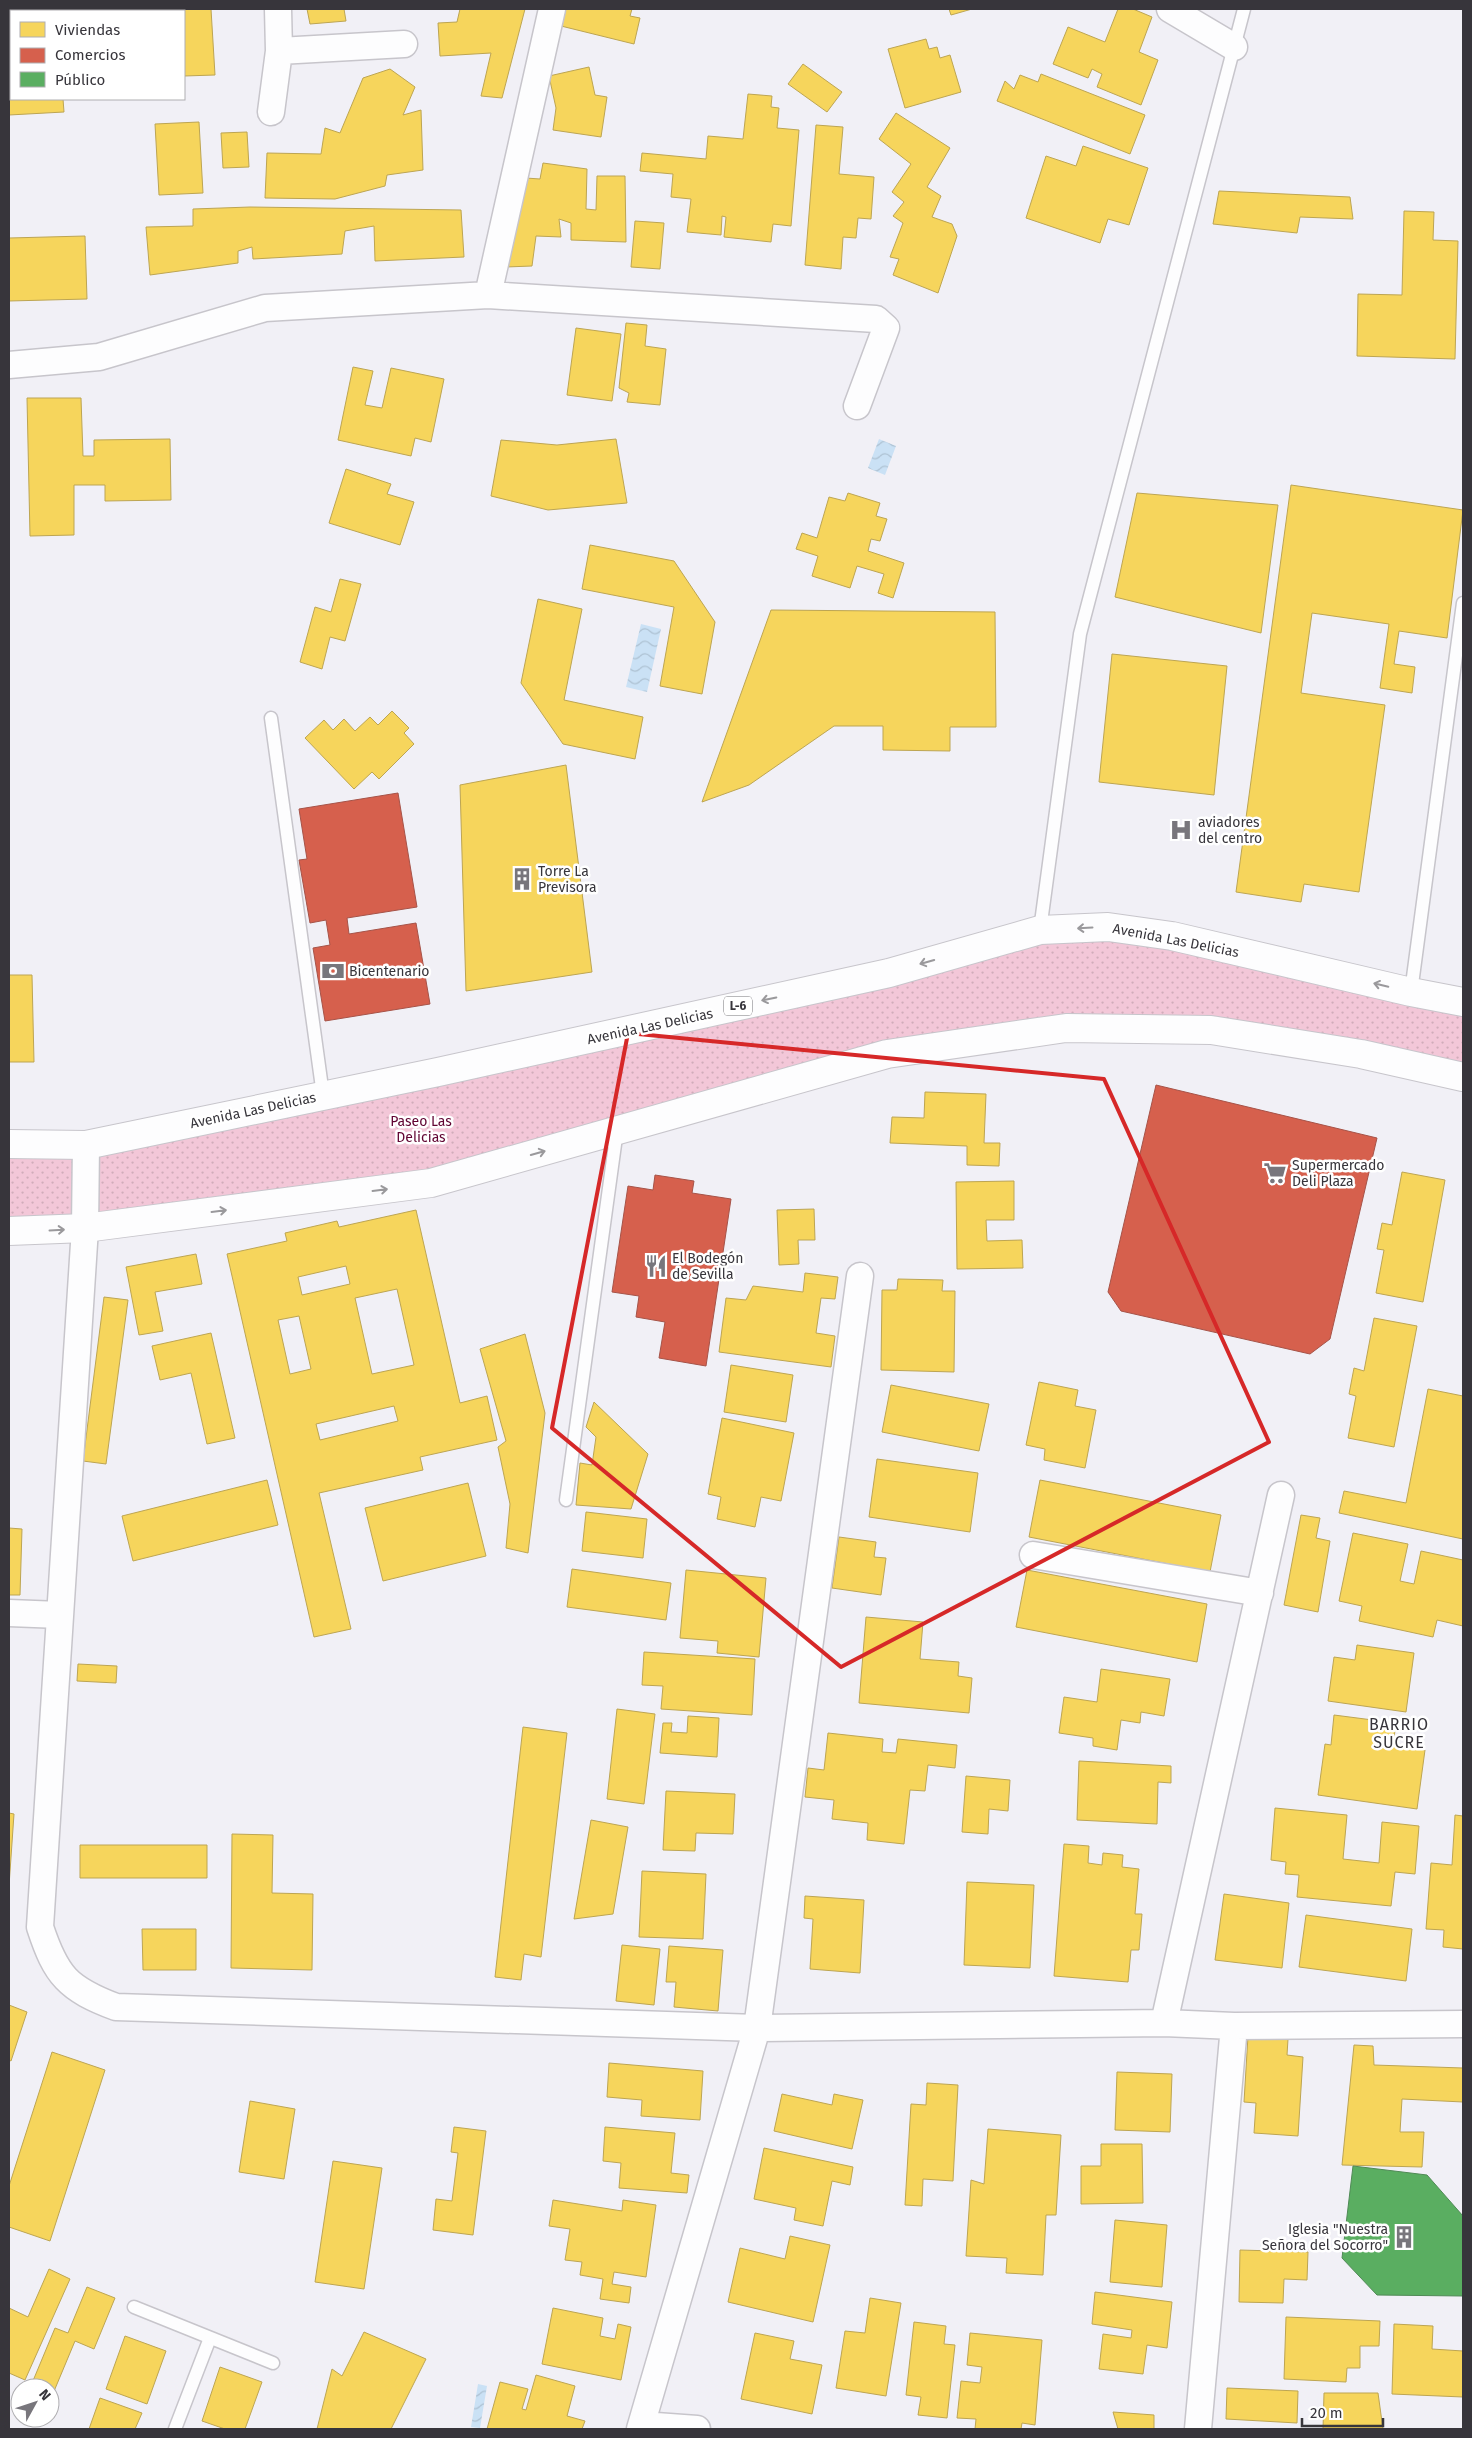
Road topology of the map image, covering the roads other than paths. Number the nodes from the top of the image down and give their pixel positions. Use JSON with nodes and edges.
{"nodes":[{"id":1,"x":278,"y":9,"type":"edge"},
{"id":2,"x":552,"y":9,"type":"edge"},
{"id":3,"x":1170,"y":9,"type":"edge"},
{"id":4,"x":1244,"y":9,"type":"edge"},
{"id":5,"x":404,"y":44,"type":"dead end"},
{"id":6,"x":1234,"y":47,"type":"junction"},
{"id":7,"x":279,"y":51,"type":"junction"},
{"id":8,"x":271,"y":112,"type":"dead end"},
{"id":9,"x":488,"y":295,"type":"junction"},
{"id":10,"x":9,"y":365,"type":"edge"},
{"id":11,"x":857,"y":406,"type":"dead end"},
{"id":12,"x":1463,"y":603,"type":"edge"},
{"id":13,"x":272,"y":718,"type":"dead end"},
{"id":14,"x":1040,"y":930,"type":"junction"},
{"id":15,"x":1411,"y":992,"type":"junction"},
{"id":16,"x":1463,"y":1002,"type":"edge"},
{"id":17,"x":1463,"y":1077,"type":"edge"},
{"id":18,"x":323,"y":1095,"type":"junction"},
{"id":19,"x":617,"y":1130,"type":"junction"},
{"id":20,"x":9,"y":1144,"type":"edge"},
{"id":21,"x":86,"y":1145,"type":"junction"},
{"id":22,"x":85,"y":1228,"type":"junction"},
{"id":23,"x":9,"y":1231,"type":"edge"},
{"id":24,"x":860,"y":1276,"type":"dead end"},
{"id":25,"x":1281,"y":1495,"type":"dead end"},
{"id":26,"x":566,"y":1500,"type":"dead end"},
{"id":27,"x":1033,"y":1555,"type":"dead end"},
{"id":28,"x":1260,"y":1592,"type":"junction"},
{"id":29,"x":9,"y":1613,"type":"edge"},
{"id":30,"x":60,"y":1615,"type":"junction"},
{"id":31,"x":1164,"y":2023,"type":"junction"},
{"id":32,"x":1463,"y":2024,"type":"edge"},
{"id":33,"x":1234,"y":2026,"type":"junction"},
{"id":34,"x":757,"y":2028,"type":"junction"},
{"id":35,"x":134,"y":2307,"type":"dead end"},
{"id":36,"x":210,"y":2338,"type":"junction"},
{"id":37,"x":273,"y":2363,"type":"dead end"},
{"id":38,"x":641,"y":2427,"type":"edge"},
{"id":39,"x":175,"y":2429,"type":"edge"},
{"id":40,"x":697,"y":2429,"type":"edge"},
{"id":41,"x":1198,"y":2429,"type":"edge"}],
"edges":[{"from":1,"to":7,"type":"street"},
{"from":2,"to":9,"type":"street"},
{"from":3,"to":6,"type":"street"},
{"from":4,"to":6,"type":"lane"},
{"from":5,"to":7,"type":"street"},
{"from":6,"to":14,"type":"lane"},
{"from":7,"to":8,"type":"street"},
{"from":9,"to":10,"type":"street"},
{"from":9,"to":11,"type":"street"},
{"from":12,"to":15,"type":"lane"},
{"from":13,"to":18,"type":"lane"},
{"from":15,"to":14,"type":"main road","name":"Avenida Las Delicias","number":"L-6","one_way":true},
{"from":14,"to":18,"type":"main road","name":"Avenida Las Delicias","number":"L-6","one_way":true},
{"from":15,"to":16,"type":"main road","name":"Avenida Las Delicias","number":"L-6"},
{"from":17,"to":19,"type":"main road"},
{"from":18,"to":21,"type":"main road","name":"Avenida Las Delicias","number":"L-6"},
{"from":22,"to":19,"type":"main road","one_way":true},
{"from":19,"to":26,"type":"lane"},
{"from":20,"to":21,"type":"main road","name":"Avenida Las Delicias","number":"L-6"},
{"from":21,"to":22,"type":"street"},
{"from":23,"to":22,"type":"main road","one_way":true},
{"from":22,"to":30,"type":"street"},
{"from":24,"to":34,"type":"street"},
{"from":25,"to":28,"type":"street"},
{"from":27,"to":28,"type":"street"},
{"from":28,"to":31,"type":"street"},
{"from":29,"to":30,"type":"street"},
{"from":30,"to":34,"type":"street"},
{"from":31,"to":33,"type":"street"},
{"from":31,"to":34,"type":"street"},
{"from":32,"to":33,"type":"street"},
{"from":33,"to":41,"type":"street"},
{"from":34,"to":38,"type":"street"},
{"from":35,"to":36,"type":"lane"},
{"from":36,"to":37,"type":"lane"},
{"from":36,"to":39,"type":"lane"},
{"from":38,"to":40,"type":"street"}]}
